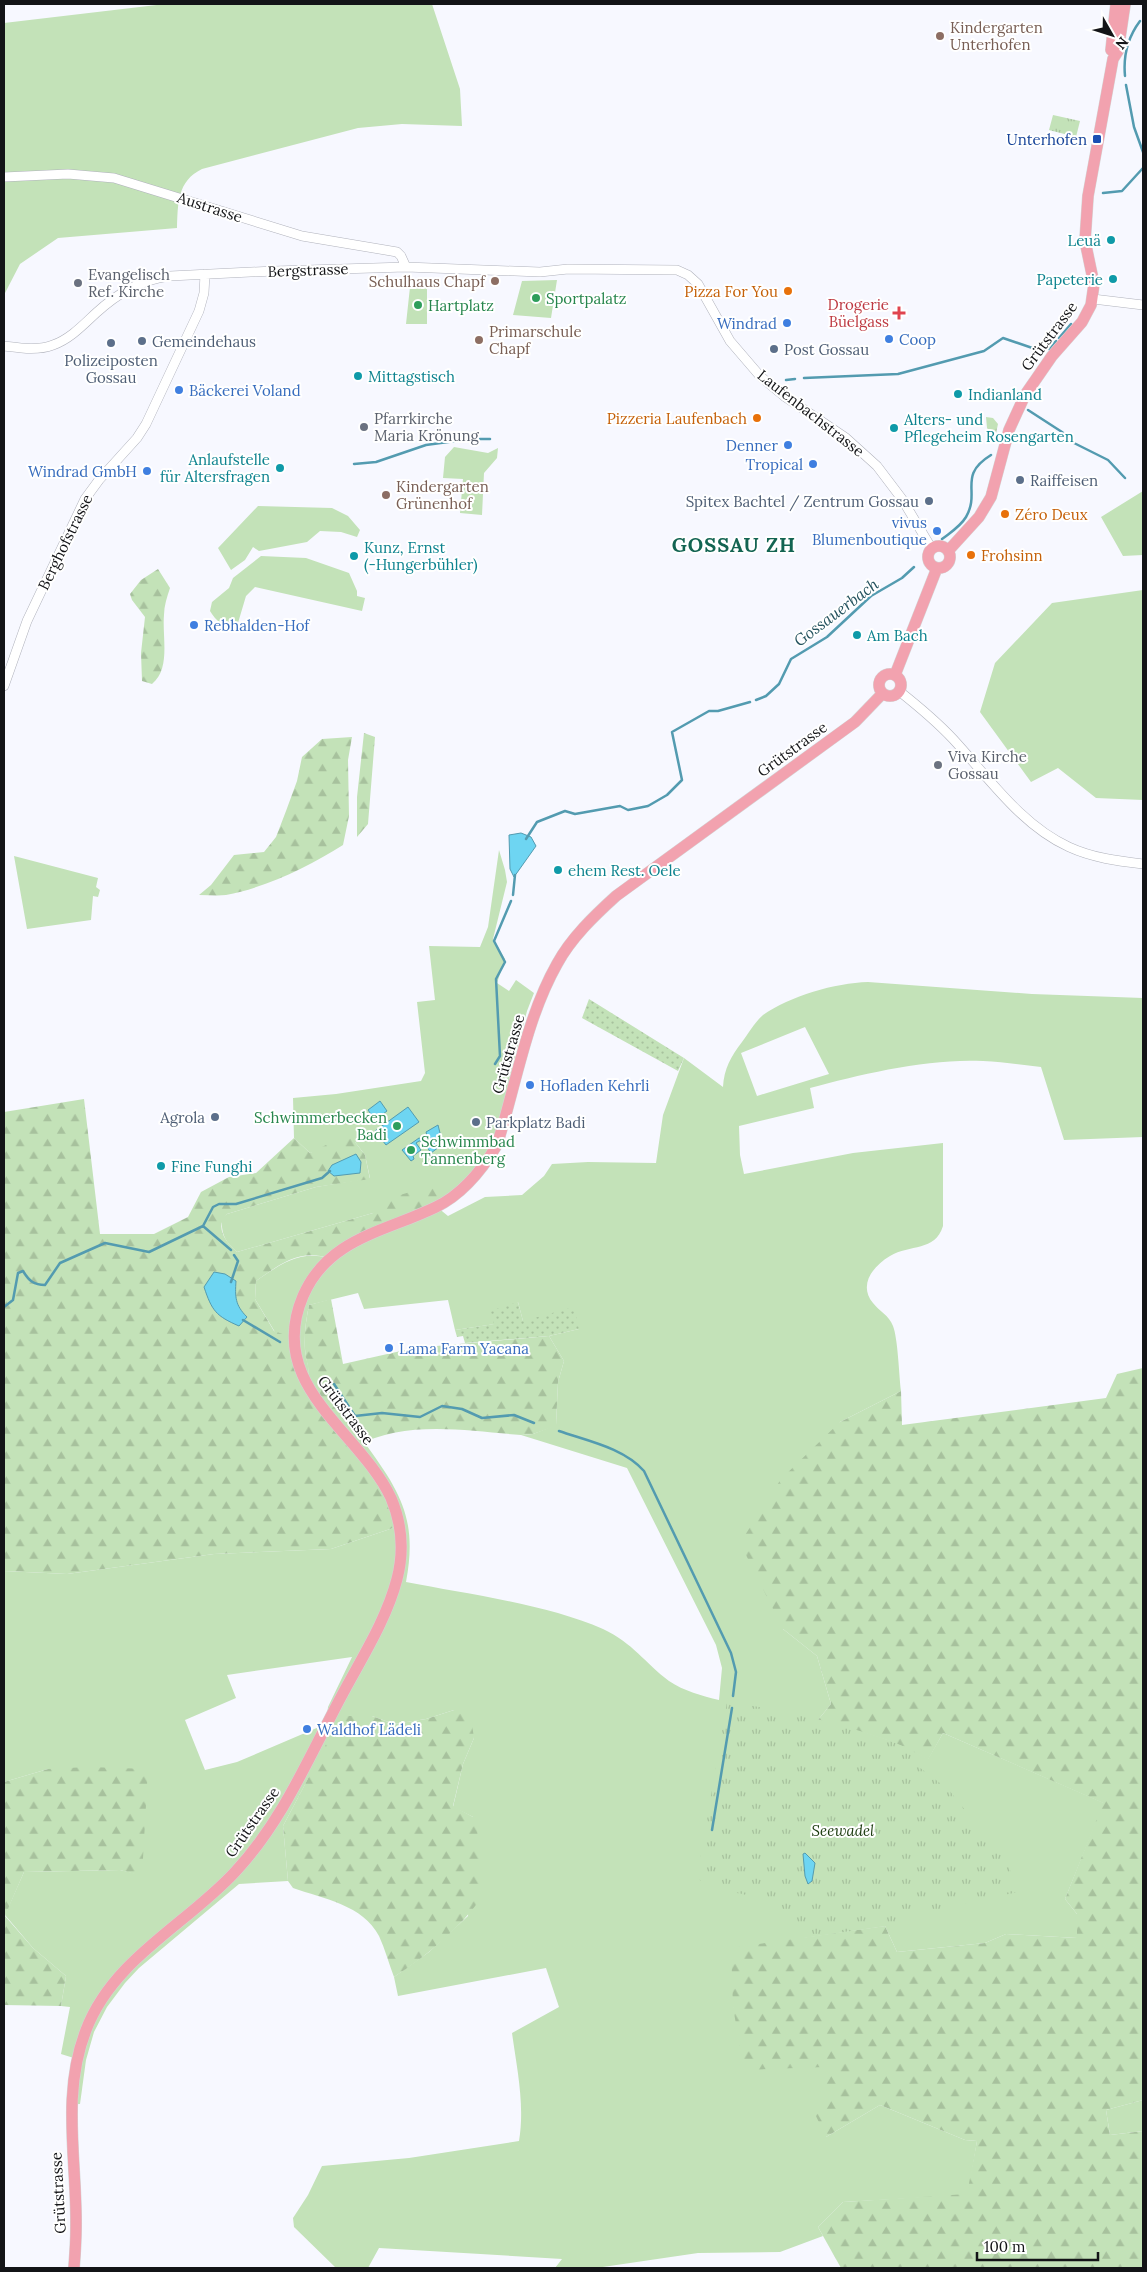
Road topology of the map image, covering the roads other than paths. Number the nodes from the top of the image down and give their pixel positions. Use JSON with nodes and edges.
{"nodes":[{"id":1,"x":1116,"y":4,"type":"edge"},
{"id":2,"x":1125,"y":4,"type":"edge"},
{"id":3,"x":1113,"y":59,"type":"junction"},
{"id":4,"x":4,"y":177,"type":"edge"},
{"id":5,"x":406,"y":268,"type":"junction"},
{"id":6,"x":205,"y":274,"type":"junction"},
{"id":7,"x":691,"y":277,"type":"joint"},
{"id":8,"x":1092,"y":299,"type":"junction"},
{"id":9,"x":1143,"y":305,"type":"edge"},
{"id":10,"x":4,"y":346,"type":"edge"},
{"id":11,"x":932,"y":549,"type":"junction"},
{"id":12,"x":948,"y":551,"type":"junction"},
{"id":13,"x":937,"y":568,"type":"junction"},
{"id":14,"x":895,"y":675,"type":"junction"},
{"id":15,"x":4,"y":686,"type":"edge"},
{"id":16,"x":899,"y":691,"type":"junction"},
{"id":17,"x":882,"y":694,"type":"junction"},
{"id":18,"x":1143,"y":864,"type":"edge"},
{"id":19,"x":74,"y":2268,"type":"edge"}],
"edges":[{"from":1,"to":3,"type":"main road","name":"Grütstrasse"},
{"from":2,"to":3,"type":"main road","name":"Grütstrasse"},
{"from":3,"to":8,"type":"main road","name":"Grütstrasse"},
{"from":4,"to":5,"type":"street","name":"Austrasse"},
{"from":5,"to":6,"type":"street","name":"Bergstrasse"},
{"from":5,"to":7,"type":"street","name":"Bergstrasse"},
{"from":6,"to":10,"type":"street","name":"Bergstrasse"},
{"from":6,"to":15,"type":"street","name":"Berghofstrasse"},
{"from":7,"to":11,"type":"street","name":"Laufenbachstrasse"},
{"from":8,"to":9,"type":"street"},
{"from":8,"to":12,"type":"main road","name":"Grütstrasse"},
{"from":11,"to":12,"type":"main road"},
{"from":11,"to":13,"type":"main road"},
{"from":12,"to":13,"type":"main road"},
{"from":13,"to":14,"type":"main road"},
{"from":14,"to":16,"type":"main road"},
{"from":14,"to":17,"type":"main road"},
{"from":16,"to":17,"type":"main road"},
{"from":16,"to":18,"type":"street"},
{"from":17,"to":19,"type":"main road","name":"Grütstrasse"}]}
